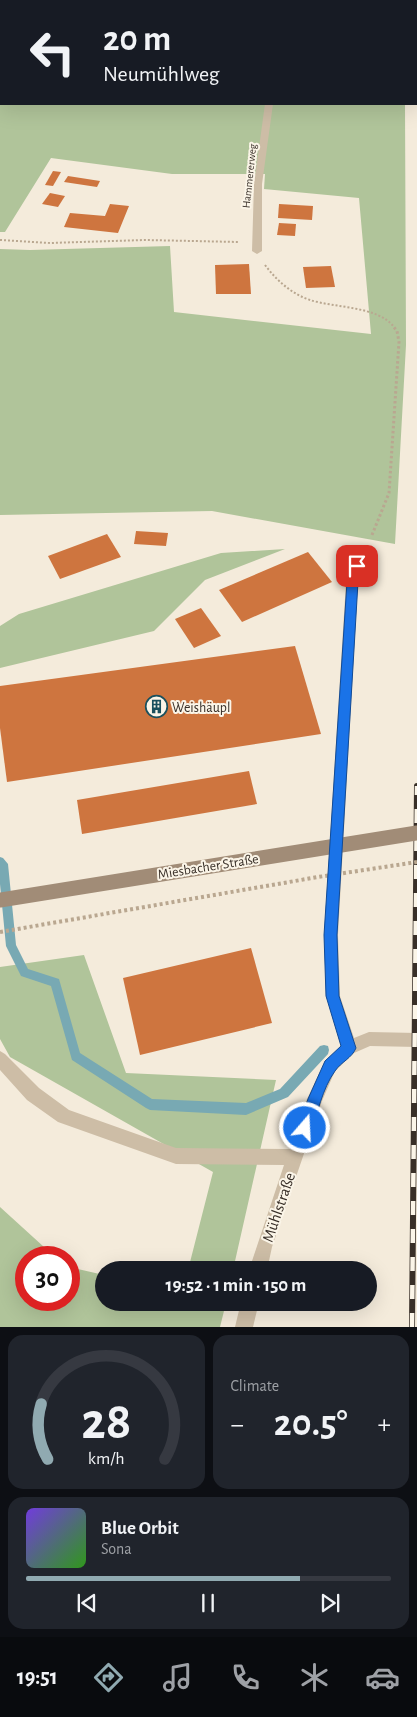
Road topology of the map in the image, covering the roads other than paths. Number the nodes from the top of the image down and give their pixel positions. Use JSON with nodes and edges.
{"nodes":[{"id":1,"x":269,"y":105,"type":"edge"},
{"id":2,"x":256,"y":247,"type":"road end"},
{"id":3,"x":364,"y":551,"type":"road end"},
{"id":4,"x":417,"y":833,"type":"edge"},
{"id":5,"x":0,"y":900,"type":"edge"},
{"id":6,"x":417,"y":1040,"type":"edge"},
{"id":7,"x":349,"y":1048,"type":"junction"},
{"id":8,"x":0,"y":1059,"type":"edge"},
{"id":9,"x":295,"y":1157,"type":"junction"},
{"id":10,"x":261,"y":1261,"type":"edge"},
{"id":11,"x":248,"y":1311,"type":"edge"},
{"id":12,"x":244,"y":1327,"type":"edge"}],
"edges":[{"from":1,"to":2,"type":"street","name":"Hammererweg"},
{"from":3,"to":7,"type":"street"},
{"from":4,"to":5,"type":"main road","name":"Miesbacher Straße","bridge":true},
{"from":6,"to":7,"type":"street","name":"Mühlstraße"},
{"from":7,"to":9,"type":"street","name":"Mühlstraße"},
{"from":8,"to":9,"type":"street"},
{"from":9,"to":10,"type":"street","name":"Mühlstraße"},
{"from":11,"to":12,"type":"street"}]}
